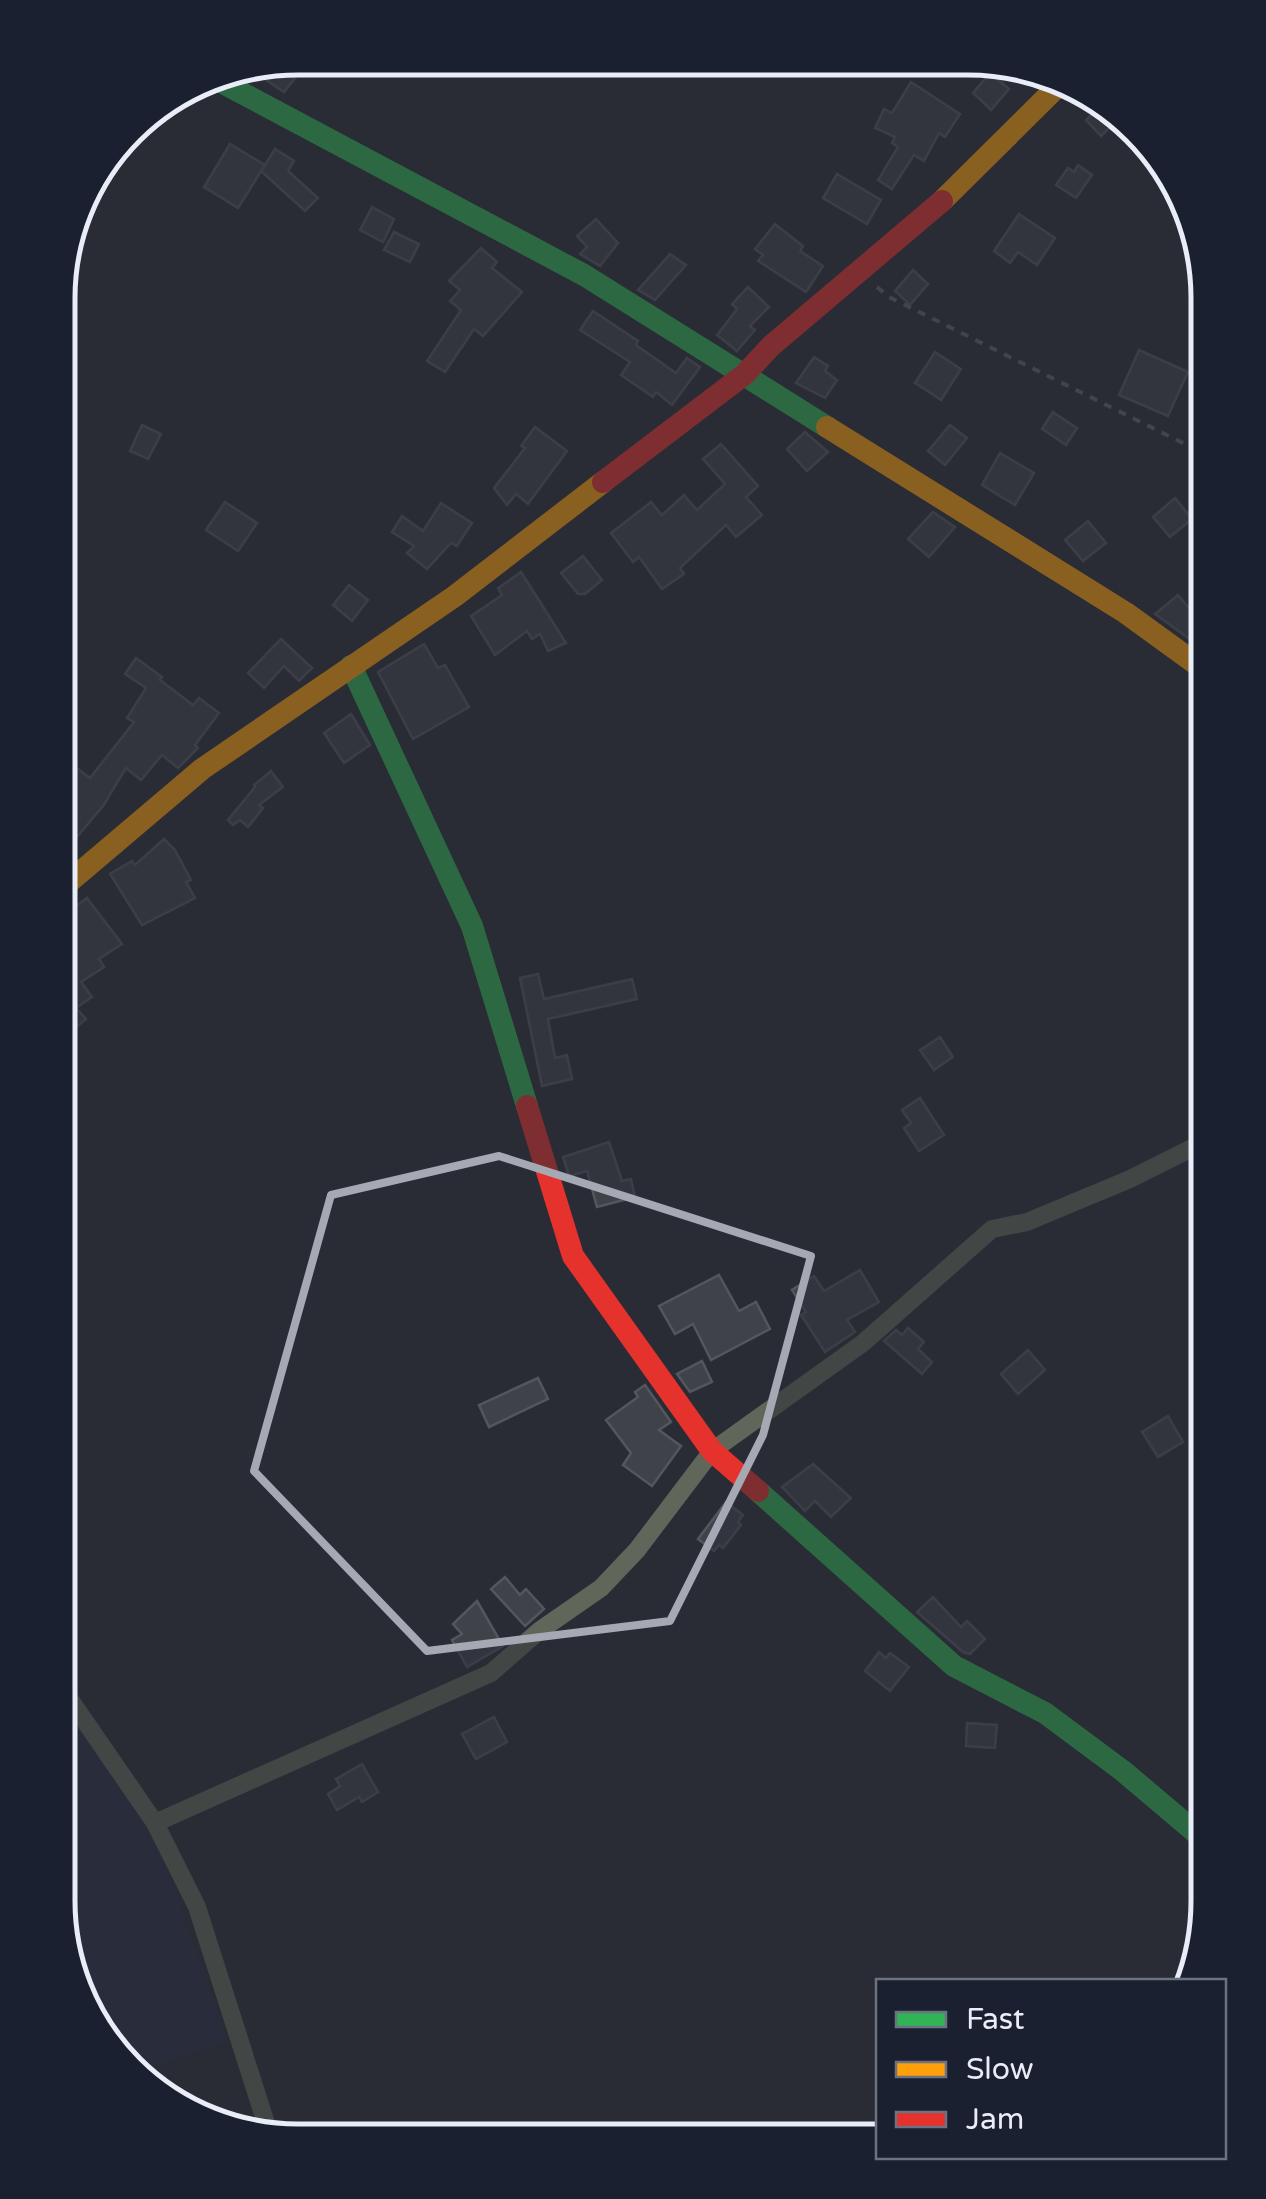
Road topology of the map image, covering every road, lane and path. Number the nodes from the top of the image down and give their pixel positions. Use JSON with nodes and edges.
{"nodes":[{"id":1,"x":230,"y":86,"type":"edge"},
{"id":2,"x":1052,"y":92,"type":"edge"},
{"id":3,"x":858,"y":272,"type":"junction"},
{"id":4,"x":744,"y":374,"type":"junction"},
{"id":5,"x":1191,"y":447,"type":"edge"},
{"id":6,"x":1191,"y":660,"type":"edge"},
{"id":7,"x":352,"y":666,"type":"junction"},
{"id":8,"x":75,"y":878,"type":"edge"},
{"id":9,"x":1191,"y":1148,"type":"edge"},
{"id":10,"x":712,"y":1451,"type":"junction"},
{"id":11,"x":75,"y":1707,"type":"edge"},
{"id":12,"x":155,"y":1824,"type":"junction"},
{"id":13,"x":1191,"y":1827,"type":"edge"},
{"id":14,"x":265,"y":2121,"type":"edge"}],
"edges":[{"from":1,"to":4,"type":"street"},
{"from":2,"to":3,"type":"street"},
{"from":3,"to":4,"type":"street"},
{"from":3,"to":5,"type":"path"},
{"from":4,"to":6,"type":"street"},
{"from":4,"to":7,"type":"street"},
{"from":7,"to":8,"type":"street"},
{"from":7,"to":10,"type":"street"},
{"from":9,"to":10,"type":"street"},
{"from":10,"to":12,"type":"street"},
{"from":10,"to":13,"type":"street"},
{"from":11,"to":12,"type":"street"},
{"from":12,"to":14,"type":"street"}]}
